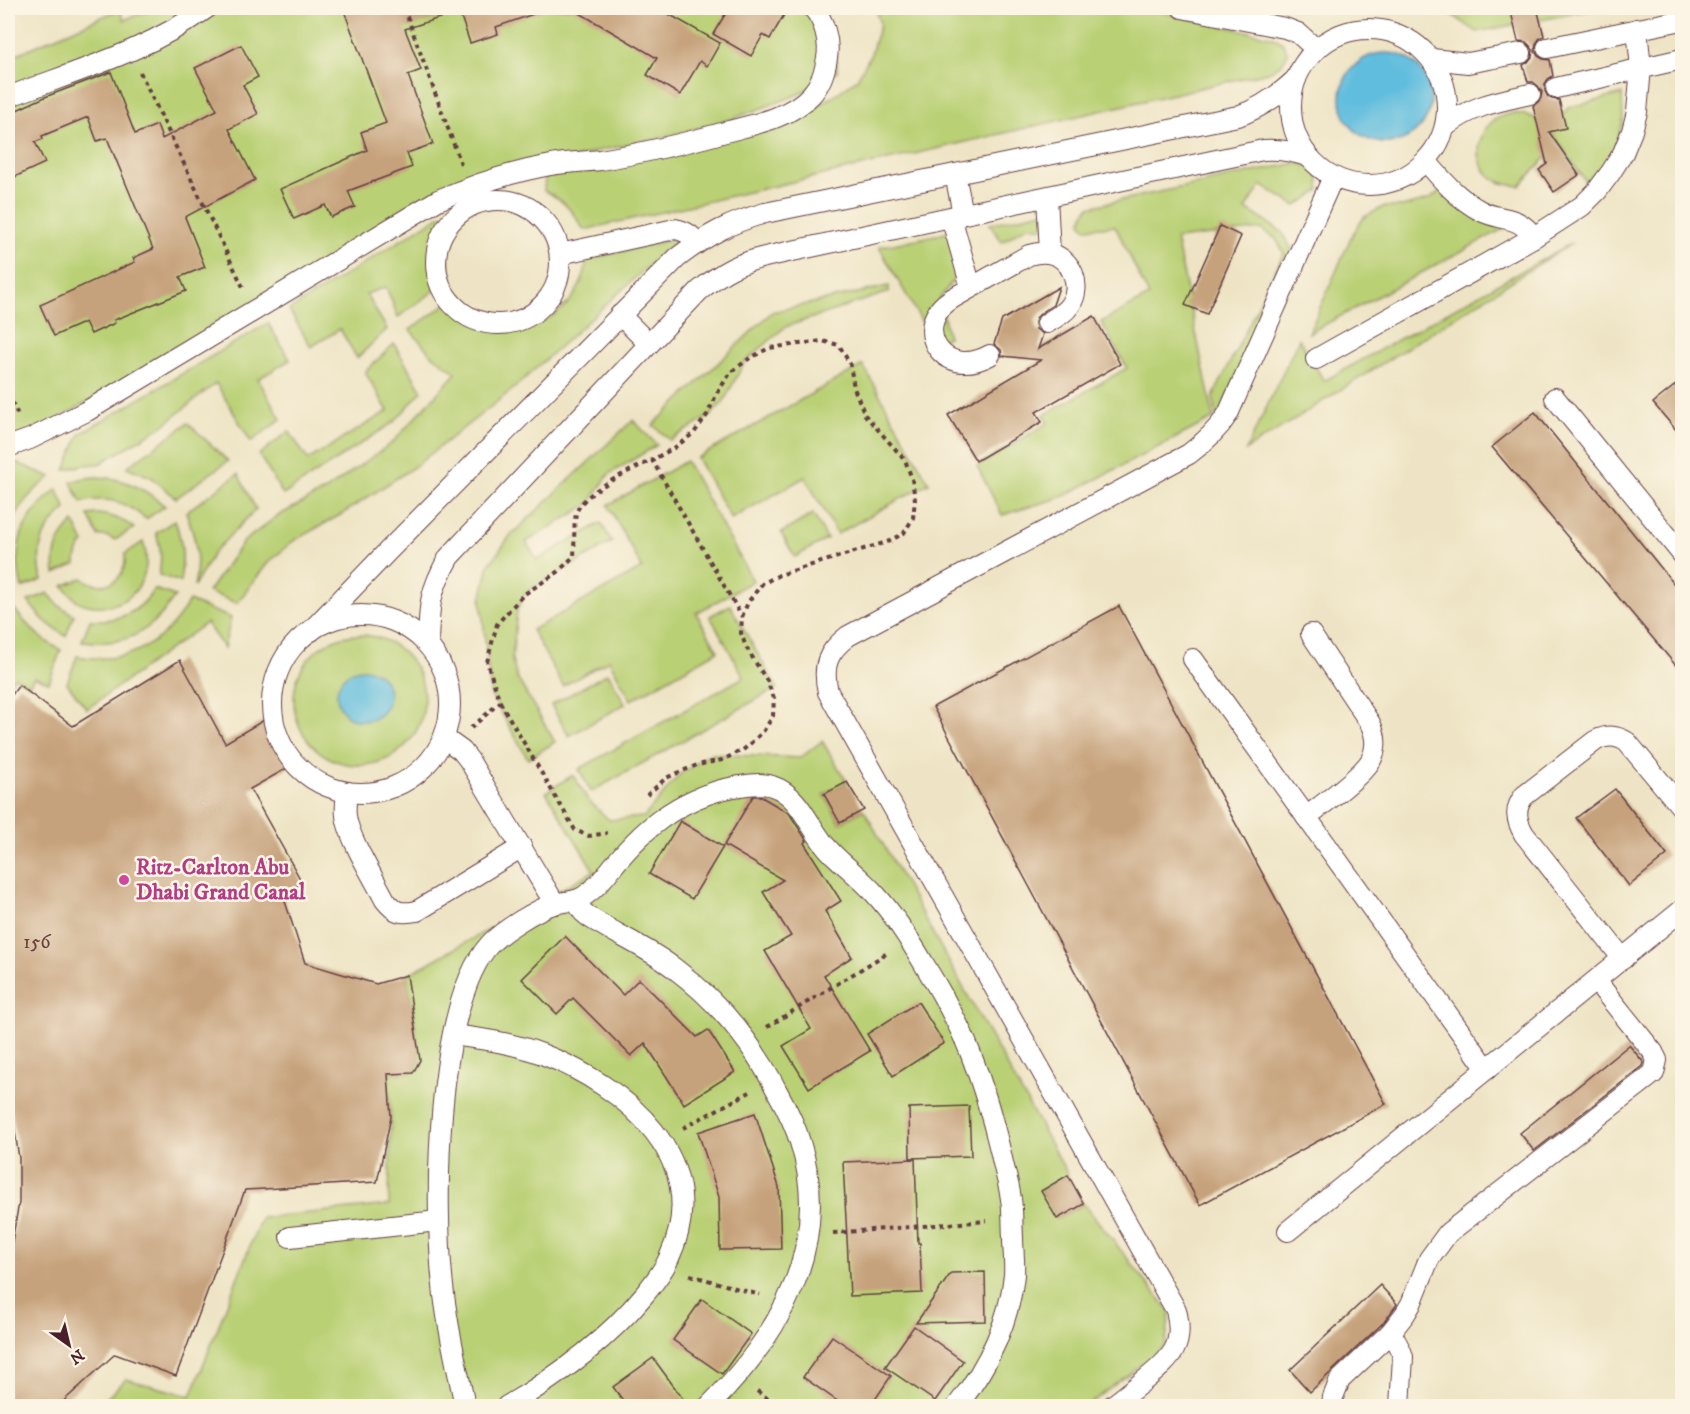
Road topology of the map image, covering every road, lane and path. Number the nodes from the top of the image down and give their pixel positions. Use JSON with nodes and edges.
{"nodes":[{"id":1,"x":207,"y":8,"type":"edge"},
{"id":2,"x":404,"y":8,"type":"edge"},
{"id":3,"x":813,"y":8,"type":"edge"},
{"id":4,"x":1182,"y":8,"type":"edge"},
{"id":5,"x":1683,"y":20,"type":"edge"},
{"id":6,"x":1637,"y":29,"type":"junction"},
{"id":7,"x":1547,"y":48,"type":"dead end"},
{"id":8,"x":1316,"y":49,"type":"junction"},
{"id":9,"x":130,"y":52,"type":"junction"},
{"id":10,"x":1521,"y":53,"type":"dead end"},
{"id":11,"x":1432,"y":59,"type":"junction"},
{"id":12,"x":1683,"y":59,"type":"edge"},
{"id":13,"x":1641,"y":68,"type":"junction"},
{"id":14,"x":1296,"y":79,"type":"junction"},
{"id":15,"x":1556,"y":88,"type":"dead end"},
{"id":16,"x":1530,"y":94,"type":"dead end"},
{"id":17,"x":8,"y":96,"type":"edge"},
{"id":18,"x":1445,"y":127,"type":"junction"},
{"id":19,"x":1307,"y":156,"type":"junction"},
{"id":20,"x":1426,"y":161,"type":"junction"},
{"id":21,"x":955,"y":174,"type":"junction"},
{"id":22,"x":1333,"y":177,"type":"junction"},
{"id":23,"x":473,"y":196,"type":"junction"},
{"id":24,"x":1047,"y":197,"type":"junction"},
{"id":25,"x":957,"y":215,"type":"junction"},
{"id":26,"x":1534,"y":237,"type":"junction"},
{"id":27,"x":697,"y":242,"type":"junction"},
{"id":28,"x":1050,"y":253,"type":"junction"},
{"id":29,"x":560,"y":255,"type":"junction"},
{"id":30,"x":971,"y":287,"type":"junction"},
{"id":31,"x":253,"y":310,"type":"junction"},
{"id":32,"x":620,"y":315,"type":"junction"},
{"id":33,"x":1047,"y":323,"type":"dead end"},
{"id":34,"x":649,"y":344,"type":"junction"},
{"id":35,"x":990,"y":355,"type":"dead end"},
{"id":36,"x":1316,"y":359,"type":"dead end"},
{"id":37,"x":1555,"y":398,"type":"dead end"},
{"id":38,"x":8,"y":447,"type":"edge"},
{"id":39,"x":652,"y":460,"type":"junction"},
{"id":40,"x":1683,"y":554,"type":"edge"},
{"id":41,"x":742,"y":617,"type":"junction"},
{"id":42,"x":311,"y":632,"type":"junction"},
{"id":43,"x":1311,"y":634,"type":"dead end"},
{"id":44,"x":428,"y":645,"type":"junction"},
{"id":45,"x":1193,"y":659,"type":"dead end"},
{"id":46,"x":500,"y":702,"type":"junction"},
{"id":47,"x":448,"y":741,"type":"junction"},
{"id":48,"x":347,"y":792,"type":"junction"},
{"id":49,"x":641,"y":800,"type":"dead end"},
{"id":50,"x":1683,"y":808,"type":"edge"},
{"id":51,"x":1306,"y":817,"type":"junction"},
{"id":52,"x":615,"y":827,"type":"dead end"},
{"id":53,"x":522,"y":847,"type":"junction"},
{"id":54,"x":575,"y":900,"type":"junction"},
{"id":55,"x":555,"y":904,"type":"junction"},
{"id":56,"x":1683,"y":910,"type":"edge"},
{"id":57,"x":910,"y":939,"type":"junction"},
{"id":58,"x":1623,"y":959,"type":"junction"},
{"id":59,"x":1596,"y":981,"type":"junction"},
{"id":60,"x":453,"y":1035,"type":"junction"},
{"id":61,"x":746,"y":1041,"type":"junction"},
{"id":62,"x":1487,"y":1069,"type":"junction"},
{"id":63,"x":772,"y":1080,"type":"junction"},
{"id":64,"x":661,"y":1140,"type":"junction"},
{"id":65,"x":1012,"y":1218,"type":"junction"},
{"id":66,"x":438,"y":1221,"type":"junction"},
{"id":67,"x":1288,"y":1231,"type":"dead end"},
{"id":68,"x":808,"y":1235,"type":"junction"},
{"id":69,"x":290,"y":1237,"type":"dead end"},
{"id":70,"x":664,"y":1268,"type":"junction"},
{"id":71,"x":787,"y":1302,"type":"junction"},
{"id":72,"x":1391,"y":1332,"type":"junction"},
{"id":73,"x":465,"y":1407,"type":"edge"},
{"id":74,"x":507,"y":1407,"type":"edge"},
{"id":75,"x":709,"y":1407,"type":"edge"},
{"id":76,"x":957,"y":1407,"type":"edge"},
{"id":77,"x":1112,"y":1407,"type":"edge"},
{"id":78,"x":1332,"y":1407,"type":"edge"},
{"id":79,"x":1400,"y":1407,"type":"edge"}],
"edges":[{"from":1,"to":9,"type":"lane"},
{"from":2,"to":23,"type":"path"},
{"from":3,"to":23,"type":"lane"},
{"from":4,"to":8,"type":"lane"},
{"from":5,"to":6,"type":"lane"},
{"from":6,"to":7,"type":"lane"},
{"from":6,"to":13,"type":"lane"},
{"from":8,"to":11,"type":"lane"},
{"from":8,"to":14,"type":"lane"},
{"from":9,"to":17,"type":"lane"},
{"from":9,"to":31,"type":"path"},
{"from":10,"to":11,"type":"lane"},
{"from":11,"to":18,"type":"lane"},
{"from":12,"to":13,"type":"lane"},
{"from":13,"to":15,"type":"lane"},
{"from":13,"to":26,"type":"lane"},
{"from":14,"to":19,"type":"lane"},
{"from":14,"to":21,"type":"lane"},
{"from":16,"to":18,"type":"lane"},
{"from":18,"to":20,"type":"lane"},
{"from":19,"to":22,"type":"lane"},
{"from":19,"to":24,"type":"lane"},
{"from":20,"to":22,"type":"lane"},
{"from":20,"to":26,"type":"lane"},
{"from":21,"to":25,"type":"lane"},
{"from":21,"to":27,"type":"lane"},
{"from":22,"to":77,"type":"lane"},
{"from":23,"to":29,"type":"lane"},
{"from":23,"to":29,"type":"lane"},
{"from":23,"to":31,"type":"lane"},
{"from":24,"to":25,"type":"lane"},
{"from":24,"to":28,"type":"lane"},
{"from":25,"to":30,"type":"lane"},
{"from":25,"to":34,"type":"lane"},
{"from":26,"to":36,"type":"lane"},
{"from":27,"to":29,"type":"lane"},
{"from":27,"to":32,"type":"lane"},
{"from":28,"to":30,"type":"lane"},
{"from":28,"to":33,"type":"lane"},
{"from":30,"to":35,"type":"lane"},
{"from":31,"to":38,"type":"lane"},
{"from":32,"to":34,"type":"lane"},
{"from":32,"to":42,"type":"lane"},
{"from":34,"to":44,"type":"lane"},
{"from":37,"to":40,"type":"lane"},
{"from":39,"to":41,"type":"path"},
{"from":39,"to":41,"type":"path"},
{"from":39,"to":46,"type":"path"},
{"from":41,"to":49,"type":"path"},
{"from":42,"to":44,"type":"lane"},
{"from":42,"to":48,"type":"lane"},
{"from":43,"to":51,"type":"lane"},
{"from":44,"to":47,"type":"lane"},
{"from":45,"to":51,"type":"lane"},
{"from":46,"to":47,"type":"path"},
{"from":46,"to":52,"type":"path"},
{"from":47,"to":48,"type":"lane"},
{"from":47,"to":53,"type":"lane"},
{"from":48,"to":53,"type":"lane"},
{"from":50,"to":58,"type":"lane"},
{"from":51,"to":62,"type":"lane"},
{"from":53,"to":55,"type":"lane"},
{"from":54,"to":55,"type":"lane"},
{"from":54,"to":57,"type":"lane"},
{"from":54,"to":61,"type":"lane"},
{"from":55,"to":60,"type":"lane"},
{"from":56,"to":58,"type":"lane"},
{"from":57,"to":61,"type":"path"},
{"from":57,"to":65,"type":"lane"},
{"from":58,"to":59,"type":"lane"},
{"from":59,"to":62,"type":"lane"},
{"from":59,"to":72,"type":"lane"},
{"from":60,"to":64,"type":"lane"},
{"from":60,"to":66,"type":"lane"},
{"from":61,"to":63,"type":"lane"},
{"from":62,"to":67,"type":"lane"},
{"from":63,"to":64,"type":"path"},
{"from":63,"to":68,"type":"lane"},
{"from":64,"to":70,"type":"lane"},
{"from":65,"to":68,"type":"path"},
{"from":65,"to":76,"type":"lane"},
{"from":66,"to":69,"type":"lane"},
{"from":66,"to":73,"type":"lane"},
{"from":68,"to":71,"type":"lane"},
{"from":70,"to":71,"type":"path"},
{"from":70,"to":74,"type":"lane"},
{"from":71,"to":75,"type":"lane"},
{"from":72,"to":78,"type":"lane"},
{"from":72,"to":79,"type":"lane"}]}
